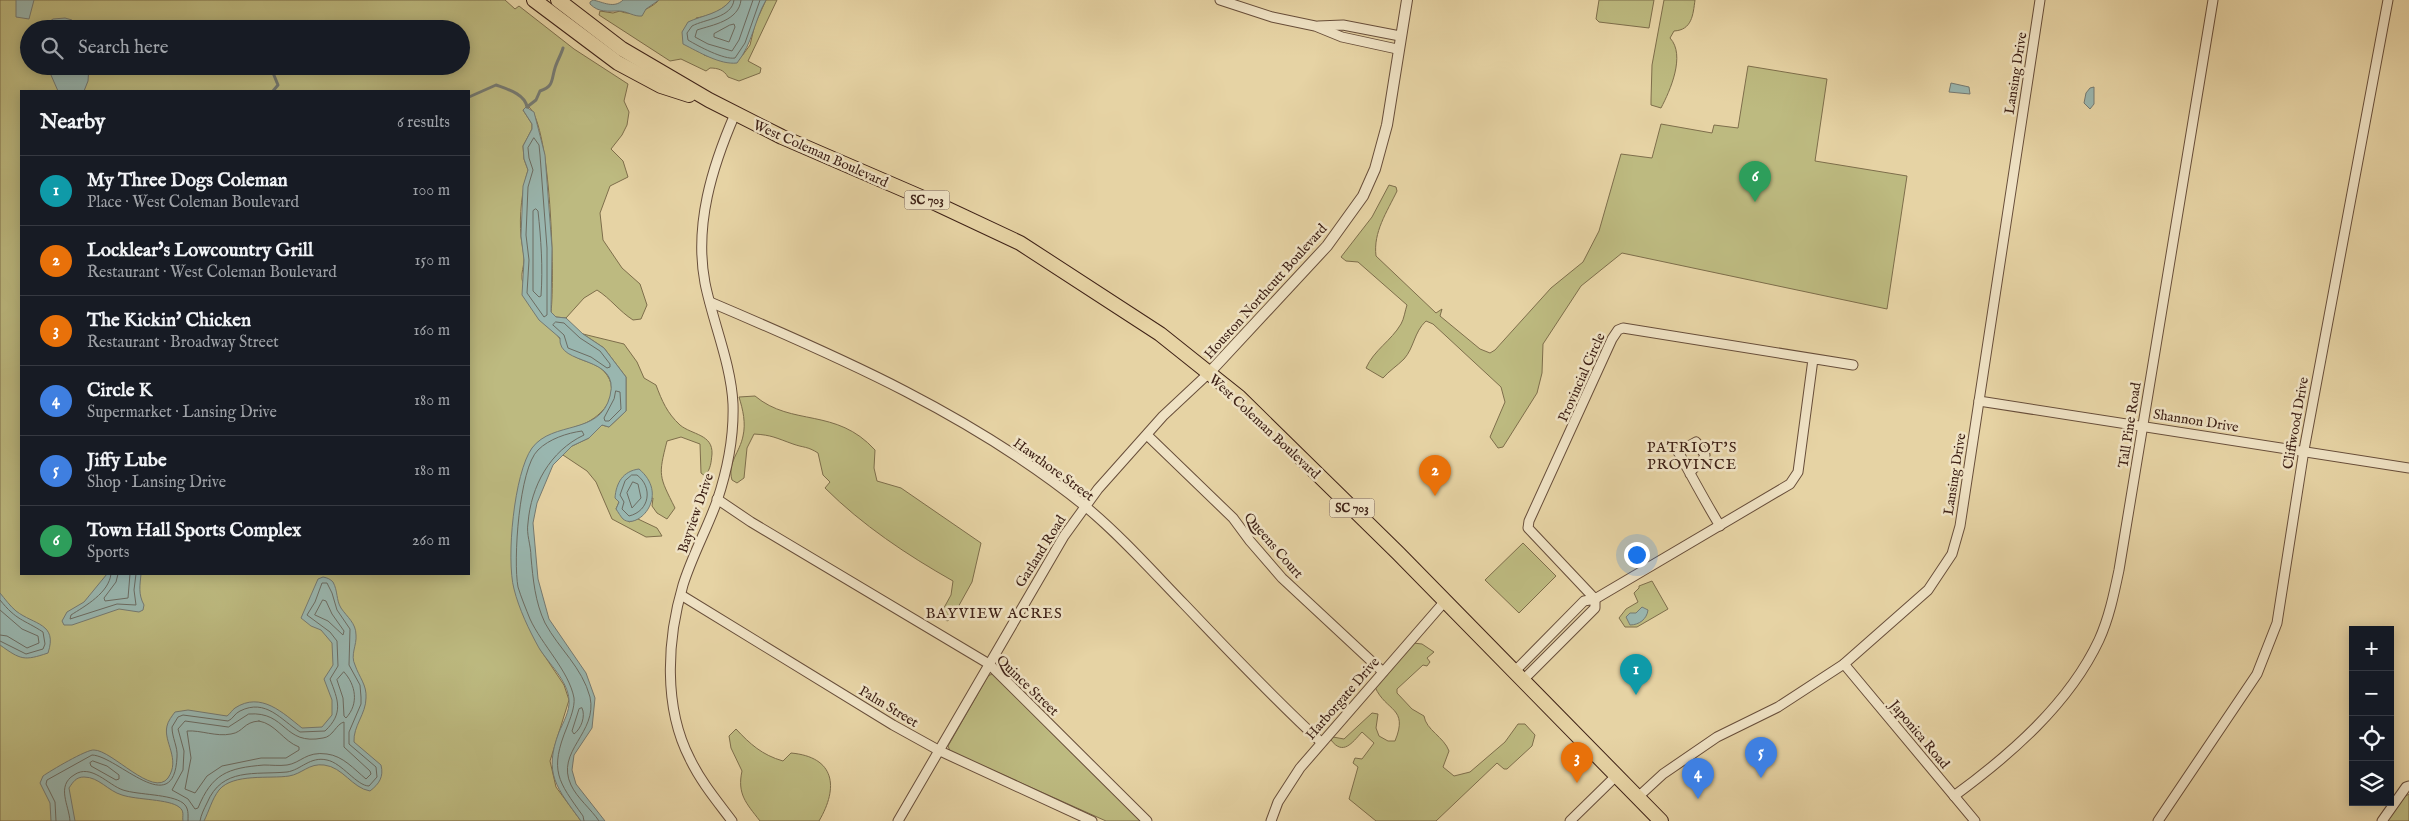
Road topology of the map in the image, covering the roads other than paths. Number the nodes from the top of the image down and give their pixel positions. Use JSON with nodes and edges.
{"nodes":[{"id":1,"x":534,"y":0,"type":"edge"},
{"id":2,"x":558,"y":0,"type":"edge"},
{"id":3,"x":1220,"y":0,"type":"edge"},
{"id":4,"x":1407,"y":0,"type":"edge"},
{"id":5,"x":2040,"y":0,"type":"edge"},
{"id":6,"x":2213,"y":0,"type":"edge"},
{"id":7,"x":2388,"y":0,"type":"edge"},
{"id":8,"x":1315,"y":26,"type":"junction"},
{"id":9,"x":1400,"y":36,"type":"junction"},
{"id":10,"x":1398,"y":48,"type":"junction"},
{"id":11,"x":709,"y":100,"type":"junction"},
{"id":12,"x":735,"y":114,"type":"junction"},
{"id":13,"x":710,"y":302,"type":"junction"},
{"id":14,"x":1814,"y":359,"type":"junction"},
{"id":15,"x":1853,"y":365,"type":"dead end"},
{"id":16,"x":1209,"y":373,"type":"junction"},
{"id":17,"x":1979,"y":402,"type":"junction"},
{"id":18,"x":2143,"y":426,"type":"junction"},
{"id":19,"x":1147,"y":434,"type":"junction"},
{"id":20,"x":2304,"y":450,"type":"junction"},
{"id":21,"x":2409,"y":468,"type":"edge"},
{"id":22,"x":1690,"y":474,"type":"dead end"},
{"id":23,"x":717,"y":500,"type":"junction"},
{"id":24,"x":1085,"y":507,"type":"junction"},
{"id":25,"x":1720,"y":526,"type":"junction"},
{"id":26,"x":681,"y":596,"type":"junction"},
{"id":27,"x":1595,"y":599,"type":"junction"},
{"id":28,"x":1445,"y":601,"type":"junction"},
{"id":29,"x":989,"y":664,"type":"junction"},
{"id":30,"x":1844,"y":664,"type":"junction"},
{"id":31,"x":1383,"y":672,"type":"junction"},
{"id":32,"x":1519,"y":676,"type":"junction"},
{"id":33,"x":1321,"y":742,"type":"junction"},
{"id":34,"x":940,"y":751,"type":"junction"},
{"id":35,"x":1616,"y":775,"type":"junction"},
{"id":36,"x":2409,"y":786,"type":"edge"},
{"id":37,"x":1954,"y":796,"type":"junction"},
{"id":38,"x":1638,"y":797,"type":"junction"},
{"id":39,"x":732,"y":821,"type":"edge"},
{"id":40,"x":898,"y":821,"type":"edge"},
{"id":41,"x":1092,"y":821,"type":"edge"},
{"id":42,"x":1147,"y":821,"type":"edge"},
{"id":43,"x":1271,"y":821,"type":"edge"},
{"id":44,"x":1570,"y":821,"type":"edge"},
{"id":45,"x":1661,"y":821,"type":"edge"},
{"id":46,"x":1975,"y":821,"type":"edge"},
{"id":47,"x":2158,"y":821,"type":"edge"},
{"id":48,"x":2382,"y":821,"type":"edge"}],
"edges":[{"from":1,"to":11,"type":"main road","name":"West Coleman Boulevard","number":"SC 703"},
{"from":2,"to":11,"type":"main road","name":"West Coleman Boulevard","number":"SC 703"},
{"from":3,"to":8,"type":"street"},
{"from":4,"to":9,"type":"street","name":"Houston Northcutt Boulevard"},
{"from":5,"to":17,"type":"street","name":"Lansing Drive"},
{"from":6,"to":18,"type":"street","name":"Tall Pine Road"},
{"from":7,"to":20,"type":"street","name":"Cliffwood Drive"},
{"from":8,"to":9,"type":"street"},
{"from":8,"to":10,"type":"street"},
{"from":9,"to":10,"type":"street","name":"Houston Northcutt Boulevard"},
{"from":10,"to":16,"type":"street","name":"Houston Northcutt Boulevard"},
{"from":11,"to":12,"type":"main road","name":"West Coleman Boulevard","number":"SC 703"},
{"from":12,"to":13,"type":"street","name":"Bayview Drive"},
{"from":12,"to":16,"type":"main road","name":"West Coleman Boulevard","number":"SC 703"},
{"from":13,"to":23,"type":"street","name":"Bayview Drive"},
{"from":13,"to":24,"type":"street","name":"Hawthore Street"},
{"from":14,"to":15,"type":"street","name":"Provincial Circle"},
{"from":14,"to":25,"type":"street"},
{"from":14,"to":27,"type":"street","name":"Provincial Circle"},
{"from":16,"to":19,"type":"street","name":"Garland Road"},
{"from":16,"to":28,"type":"main road","name":"West Coleman Boulevard","number":"SC 703"},
{"from":17,"to":18,"type":"street","name":"Shannon Drive"},
{"from":17,"to":30,"type":"street","name":"Lansing Drive"},
{"from":18,"to":20,"type":"street","name":"Shannon Drive"},
{"from":18,"to":37,"type":"street","name":"Tall Pine Road"},
{"from":19,"to":24,"type":"street","name":"Garland Road"},
{"from":19,"to":31,"type":"street","name":"Queens Court"},
{"from":20,"to":21,"type":"street","name":"Shannon Drive"},
{"from":20,"to":47,"type":"street","name":"Cliffwood Drive"},
{"from":22,"to":25,"type":"street"},
{"from":23,"to":26,"type":"street","name":"Bayview Drive"},
{"from":23,"to":29,"type":"street","name":"Quince Street"},
{"from":24,"to":29,"type":"street","name":"Garland Road"},
{"from":24,"to":33,"type":"street","name":"Hawthore Street"},
{"from":25,"to":27,"type":"street"},
{"from":26,"to":34,"type":"street","name":"Palm Street"},
{"from":26,"to":39,"type":"street","name":"Bayview Drive"},
{"from":27,"to":32,"type":"street"},
{"from":28,"to":31,"type":"street","name":"Harborgate Drive"},
{"from":28,"to":32,"type":"main road","name":"West Coleman Boulevard","number":"SC 703"},
{"from":29,"to":34,"type":"street","name":"Garland Road"},
{"from":29,"to":42,"type":"street","name":"Quince Street"},
{"from":30,"to":37,"type":"street","name":"Japonica Road"},
{"from":30,"to":38,"type":"street","name":"Lansing Drive"},
{"from":31,"to":33,"type":"street","name":"Harborgate Drive"},
{"from":32,"to":35,"type":"main road","name":"West Coleman Boulevard","number":"SC 703"},
{"from":33,"to":43,"type":"street","name":"Harborgate Drive"},
{"from":34,"to":40,"type":"street","name":"Garland Road"},
{"from":34,"to":41,"type":"street","name":"Palm Street"},
{"from":35,"to":38,"type":"main road","name":"West Coleman Boulevard","number":"SC 703"},
{"from":35,"to":44,"type":"street"},
{"from":36,"to":48,"type":"street"},
{"from":37,"to":46,"type":"street","name":"Japonica Road"},
{"from":38,"to":45,"type":"main road","name":"West Coleman Boulevard","number":"SC 703"}]}
